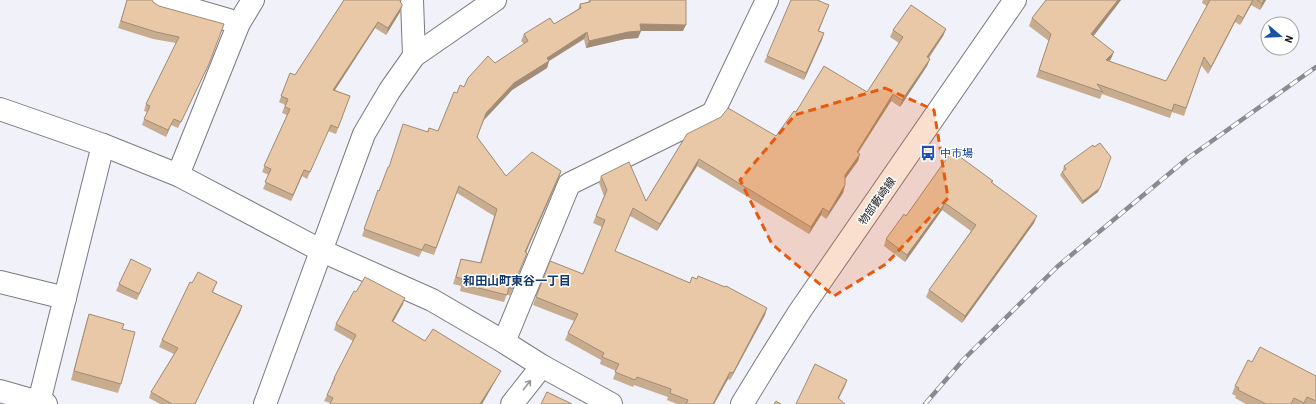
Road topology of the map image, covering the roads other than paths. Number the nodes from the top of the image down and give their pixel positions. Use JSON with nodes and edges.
{"nodes":[{"id":1,"x":160,"y":0,"type":"edge"},
{"id":2,"x":253,"y":0,"type":"edge"},
{"id":3,"x":412,"y":0,"type":"edge"},
{"id":4,"x":495,"y":0,"type":"edge"},
{"id":5,"x":767,"y":0,"type":"edge"},
{"id":6,"x":1015,"y":0,"type":"edge"},
{"id":7,"x":239,"y":23,"type":"junction"},
{"id":8,"x":414,"y":56,"type":"junction"},
{"id":9,"x":0,"y":109,"type":"edge"},
{"id":10,"x":103,"y":145,"type":"junction"},
{"id":11,"x":178,"y":175,"type":"junction"},
{"id":12,"x":322,"y":251,"type":"junction"},
{"id":13,"x":0,"y":282,"type":"edge"},
{"id":14,"x":65,"y":298,"type":"junction"},
{"id":15,"x":504,"y":342,"type":"junction"},
{"id":16,"x":542,"y":366,"type":"junction"},
{"id":17,"x":0,"y":391,"type":"edge"},
{"id":18,"x":43,"y":403,"type":"edge"},
{"id":19,"x":265,"y":404,"type":"edge"},
{"id":20,"x":512,"y":404,"type":"edge"},
{"id":21,"x":611,"y":404,"type":"edge"},
{"id":22,"x":742,"y":404,"type":"edge"}],
"edges":[{"from":1,"to":7,"type":"street"},
{"from":2,"to":7,"type":"street"},
{"from":3,"to":8,"type":"street"},
{"from":4,"to":8,"type":"street"},
{"from":5,"to":15,"type":"street"},
{"from":6,"to":22,"type":"street","name":"物部藪崎線"},
{"from":7,"to":11,"type":"street"},
{"from":8,"to":12,"type":"street"},
{"from":9,"to":10,"type":"street"},
{"from":10,"to":11,"type":"street"},
{"from":10,"to":14,"type":"street"},
{"from":11,"to":12,"type":"street"},
{"from":12,"to":15,"type":"street"},
{"from":12,"to":19,"type":"street"},
{"from":13,"to":14,"type":"street"},
{"from":14,"to":18,"type":"street"},
{"from":15,"to":16,"type":"street"},
{"from":20,"to":16,"type":"street","one_way":true},
{"from":16,"to":21,"type":"street"},
{"from":17,"to":18,"type":"street"}]}
